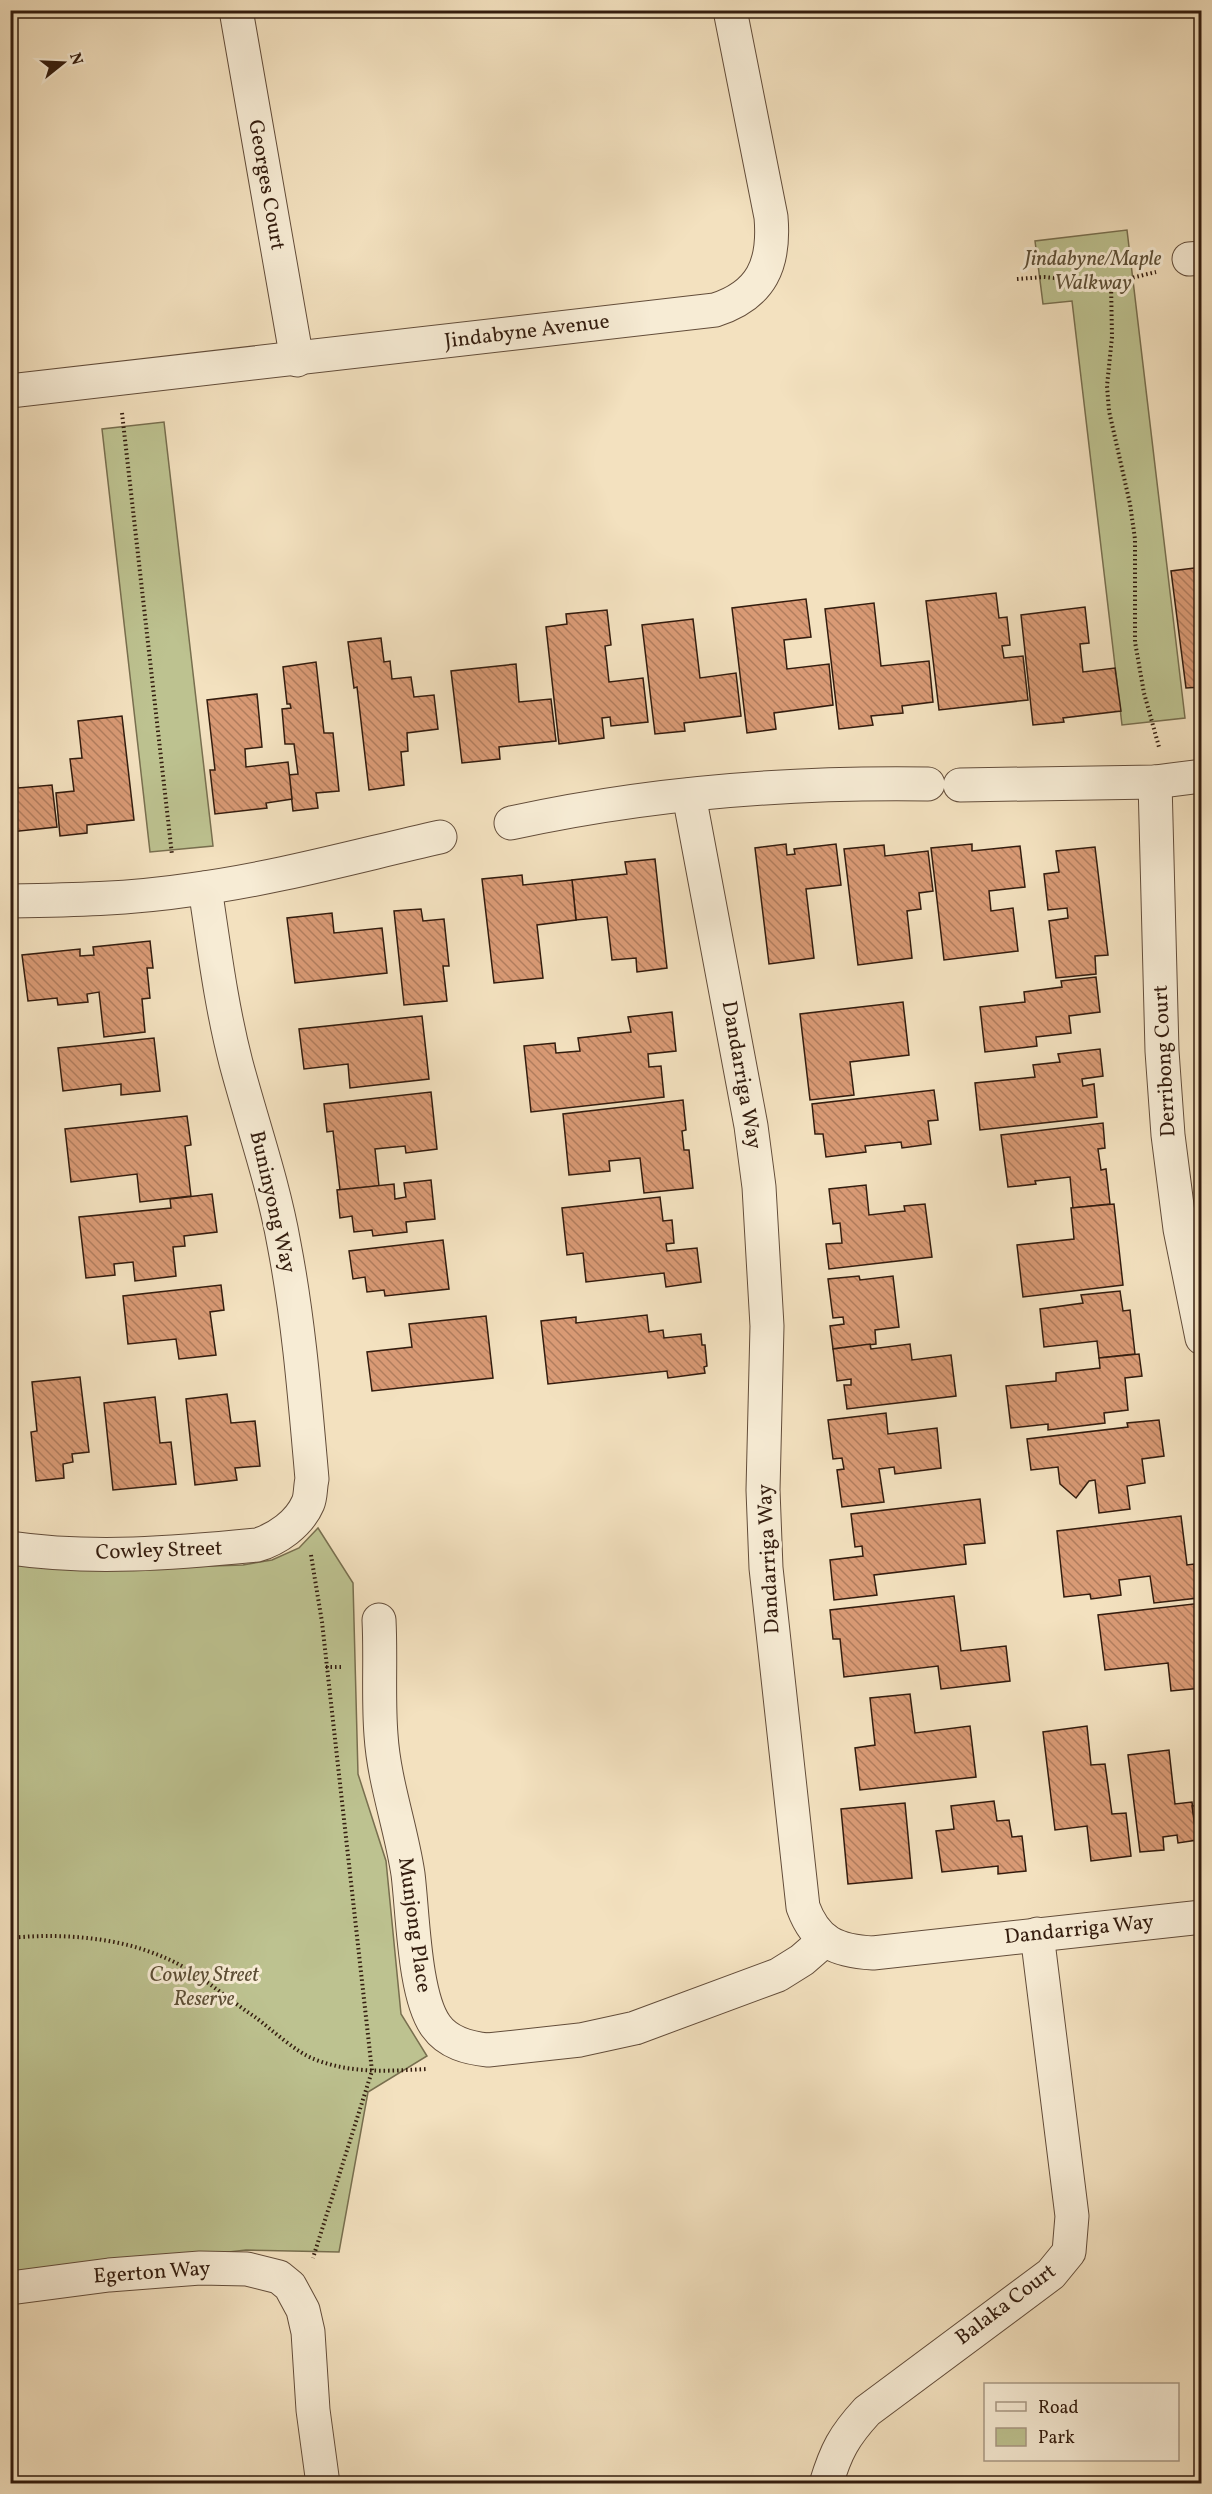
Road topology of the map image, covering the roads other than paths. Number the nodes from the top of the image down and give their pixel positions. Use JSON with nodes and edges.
{"nodes":[{"id":1,"x":236,"y":10,"type":"edge"},
{"id":2,"x":730,"y":10,"type":"edge"},
{"id":3,"x":297,"y":360,"type":"junction"},
{"id":4,"x":10,"y":391,"type":"edge"},
{"id":5,"x":1202,"y":776,"type":"edge"},
{"id":6,"x":1162,"y":782,"type":"junction"},
{"id":7,"x":928,"y":784,"type":"dead end"},
{"id":8,"x":960,"y":785,"type":"dead end"},
{"id":9,"x":689,"y":795,"type":"junction"},
{"id":10,"x":511,"y":823,"type":"dead end"},
{"id":11,"x":440,"y":837,"type":"dead end"},
{"id":12,"x":195,"y":889,"type":"junction"},
{"id":13,"x":10,"y":901,"type":"edge"},
{"id":14,"x":1202,"y":1338,"type":"edge"},
{"id":15,"x":298,"y":1518,"type":"joint"},
{"id":16,"x":10,"y":1548,"type":"edge"},
{"id":17,"x":378,"y":1620,"type":"dead end"},
{"id":18,"x":1202,"y":1917,"type":"edge"},
{"id":19,"x":1037,"y":1935,"type":"junction"},
{"id":20,"x":825,"y":1940,"type":"junction"},
{"id":21,"x":10,"y":2288,"type":"edge"},
{"id":22,"x":323,"y":2484,"type":"edge"},
{"id":23,"x":826,"y":2484,"type":"edge"}],
"edges":[{"from":1,"to":3,"type":"street","name":"Georges Court"},
{"from":2,"to":3,"type":"street","name":"Jindabyne Avenue"},
{"from":3,"to":4,"type":"street","name":"Jindabyne Avenue"},
{"from":5,"to":6,"type":"street"},
{"from":6,"to":8,"type":"street"},
{"from":6,"to":14,"type":"street","name":"Derribong Court"},
{"from":7,"to":9,"type":"street"},
{"from":9,"to":10,"type":"street"},
{"from":9,"to":20,"type":"street","name":"Dandarriga Way"},
{"from":11,"to":12,"type":"street"},
{"from":12,"to":13,"type":"street"},
{"from":12,"to":15,"type":"street","name":"Buninyong Way"},
{"from":15,"to":16,"type":"street","name":"Cowley Street"},
{"from":17,"to":20,"type":"street","name":"Munjong Place"},
{"from":18,"to":19,"type":"street","name":"Dandarriga Way"},
{"from":19,"to":20,"type":"street","name":"Dandarriga Way"},
{"from":19,"to":23,"type":"street","name":"Balaka Court"},
{"from":21,"to":22,"type":"street","name":"Egerton Way"}]}
